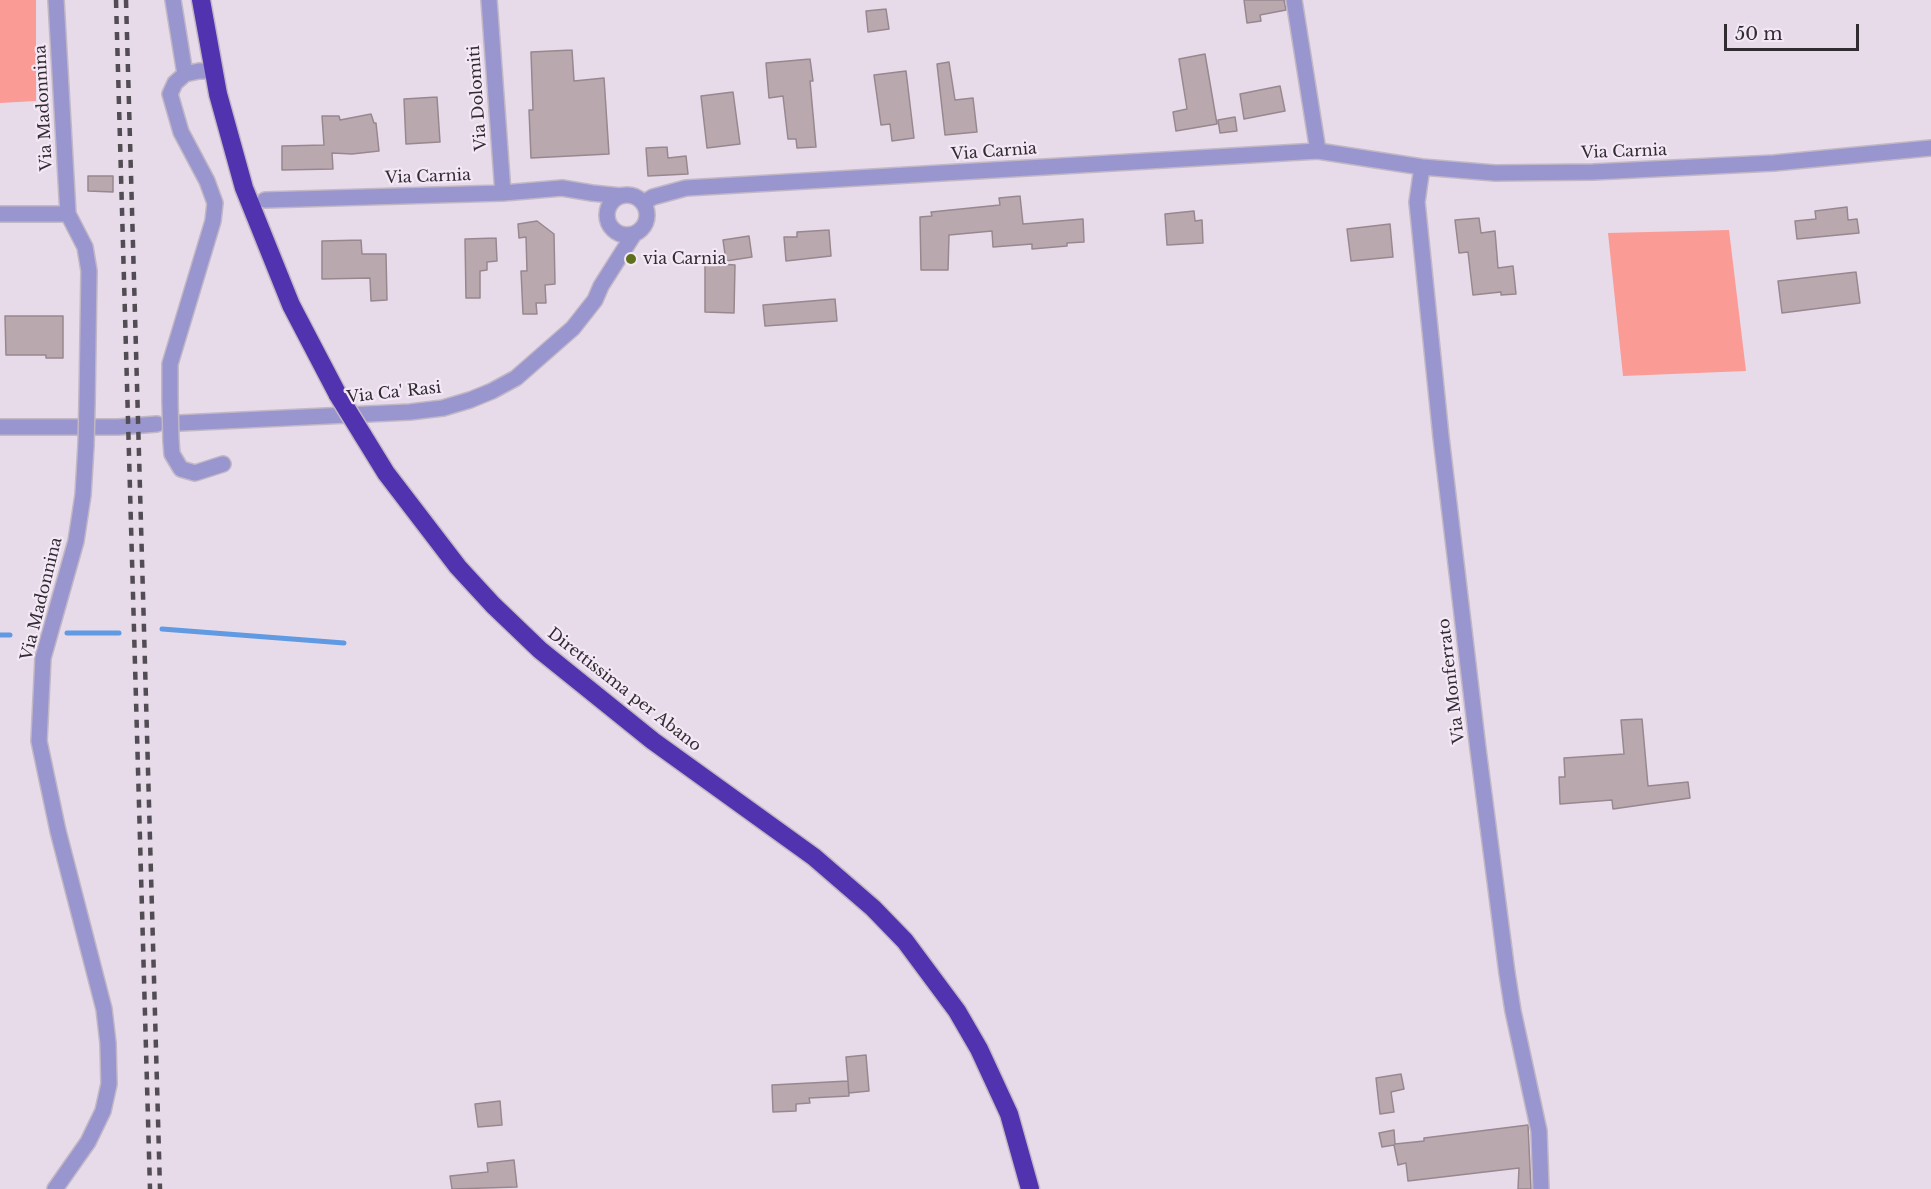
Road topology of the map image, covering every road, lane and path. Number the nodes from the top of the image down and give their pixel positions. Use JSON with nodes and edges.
{"nodes":[{"id":1,"x":56,"y":0,"type":"edge"},
{"id":2,"x":173,"y":0,"type":"edge"},
{"id":3,"x":201,"y":0,"type":"edge"},
{"id":4,"x":489,"y":0,"type":"edge"},
{"id":5,"x":1294,"y":0,"type":"edge"},
{"id":6,"x":213,"y":71,"type":"junction"},
{"id":7,"x":185,"y":74,"type":"junction"},
{"id":8,"x":1931,"y":148,"type":"edge"},
{"id":9,"x":1318,"y":151,"type":"junction"},
{"id":10,"x":1422,"y":167,"type":"junction"},
{"id":11,"x":503,"y":193,"type":"junction"},
{"id":12,"x":592,"y":194,"type":"junction"},
{"id":13,"x":621,"y":196,"type":"junction"},
{"id":14,"x":265,"y":200,"type":"dead end"},
{"id":15,"x":608,"y":211,"type":"junction"},
{"id":16,"x":645,"y":211,"type":"junction"},
{"id":17,"x":0,"y":214,"type":"edge"},
{"id":18,"x":68,"y":214,"type":"junction"},
{"id":19,"x":614,"y":230,"type":"junction"},
{"id":20,"x":634,"y":234,"type":"junction"},
{"id":21,"x":621,"y":256,"type":"junction"},
{"id":22,"x":180,"y":423,"type":"dead end"},
{"id":23,"x":156,"y":424,"type":"dead end"},
{"id":24,"x":0,"y":427,"type":"edge"},
{"id":25,"x":223,"y":464,"type":"dead end"},
{"id":26,"x":55,"y":1189,"type":"edge"},
{"id":27,"x":1030,"y":1189,"type":"edge"},
{"id":28,"x":1541,"y":1189,"type":"edge"}],
"edges":[{"from":1,"to":18,"type":"street","name":"Via Madonnina"},
{"from":2,"to":7,"type":"street"},
{"from":3,"to":6,"type":"highway","name":"Direttissima per Abano"},
{"from":4,"to":11,"type":"street","name":"Via Dolomiti"},
{"from":5,"to":9,"type":"street"},
{"from":6,"to":7,"type":"street"},
{"from":6,"to":27,"type":"highway","name":"Direttissima per Abano","bridge":true},
{"from":7,"to":25,"type":"street","bridge":true},
{"from":8,"to":10,"type":"street","name":"Via Carnia"},
{"from":9,"to":10,"type":"street","name":"Via Carnia"},
{"from":9,"to":16,"type":"street","name":"Via Carnia"},
{"from":10,"to":28,"type":"street","name":"Via Monferrato"},
{"from":11,"to":12,"type":"street","name":"Via Carnia"},
{"from":11,"to":14,"type":"street","name":"Via Carnia"},
{"from":12,"to":13,"type":"street","name":"Via Carnia"},
{"from":12,"to":15,"type":"street"},
{"from":13,"to":15,"type":"street"},
{"from":13,"to":16,"type":"street"},
{"from":15,"to":19,"type":"street"},
{"from":16,"to":20,"type":"street"},
{"from":17,"to":18,"type":"street"},
{"from":18,"to":26,"type":"street","name":"Via Madonnina","bridge":true},
{"from":19,"to":20,"type":"street"},
{"from":19,"to":21,"type":"street"},
{"from":20,"to":21,"type":"street","name":"Via Ca' Rasi"},
{"from":21,"to":22,"type":"street","name":"Via Ca' Rasi"},
{"from":23,"to":24,"type":"street"}]}
